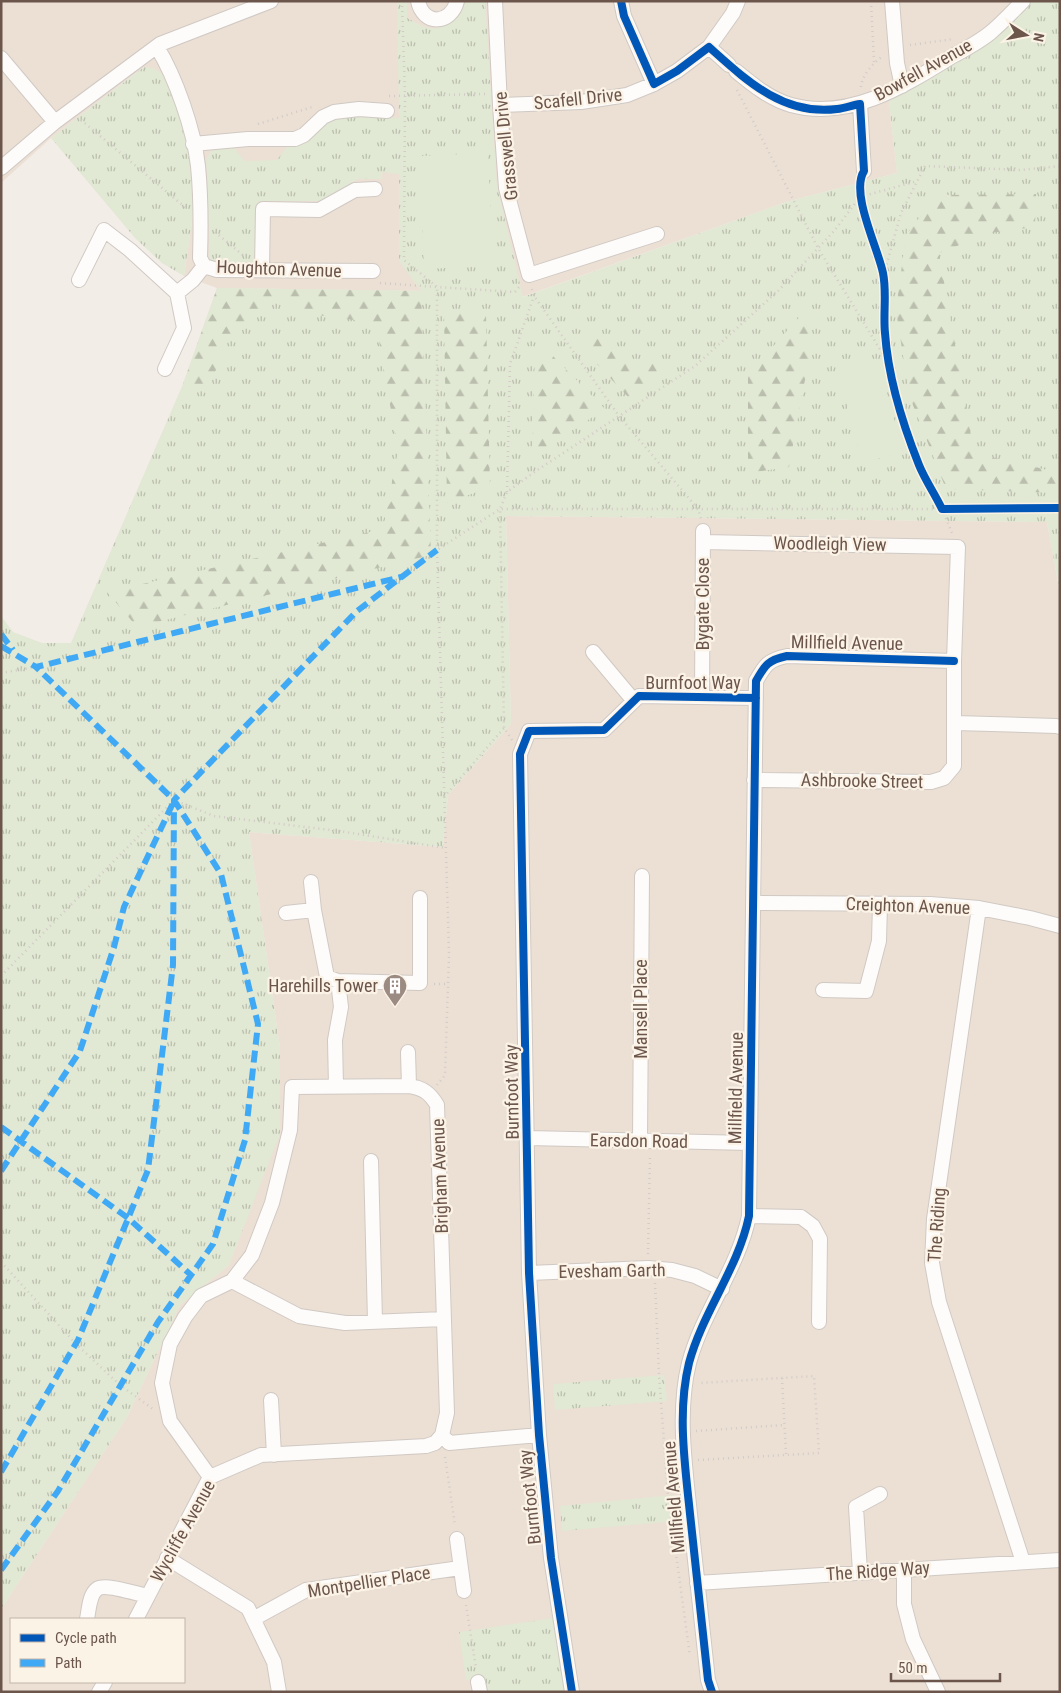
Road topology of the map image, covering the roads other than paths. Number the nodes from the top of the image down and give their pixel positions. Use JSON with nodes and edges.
{"nodes":[{"id":1,"x":271,"y":1,"type":"edge"},
{"id":2,"x":418,"y":1,"type":"edge"},
{"id":3,"x":457,"y":1,"type":"edge"},
{"id":4,"x":495,"y":1,"type":"edge"},
{"id":5,"x":621,"y":1,"type":"edge"},
{"id":6,"x":738,"y":1,"type":"edge"},
{"id":7,"x":892,"y":1,"type":"edge"},
{"id":8,"x":1023,"y":1,"type":"edge"},
{"id":9,"x":244,"y":6,"type":"edge"},
{"id":10,"x":157,"y":47,"type":"junction"},
{"id":11,"x":709,"y":48,"type":"junction"},
{"id":12,"x":1,"y":58,"type":"edge"},
{"id":13,"x":654,"y":84,"type":"junction"},
{"id":14,"x":902,"y":86,"type":"junction"},
{"id":15,"x":500,"y":100,"type":"junction"},
{"id":16,"x":860,"y":104,"type":"junction"},
{"id":17,"x":388,"y":111,"type":"dead end"},
{"id":18,"x":55,"y":122,"type":"junction"},
{"id":19,"x":193,"y":144,"type":"junction"},
{"id":20,"x":1,"y":168,"type":"edge"},
{"id":21,"x":864,"y":171,"type":"road end"},
{"id":22,"x":374,"y":189,"type":"dead end"},
{"id":23,"x":657,"y":234,"type":"dead end"},
{"id":24,"x":204,"y":266,"type":"junction"},
{"id":25,"x":262,"y":270,"type":"junction"},
{"id":26,"x":373,"y":277,"type":"road end"},
{"id":27,"x":80,"y":280,"type":"dead end"},
{"id":28,"x":177,"y":292,"type":"junction"},
{"id":29,"x":166,"y":369,"type":"dead end"},
{"id":30,"x":703,"y":536,"type":"joint"},
{"id":31,"x":958,"y":547,"type":"joint"},
{"id":32,"x":593,"y":652,"type":"dead end"},
{"id":33,"x":954,"y":661,"type":"junction"},
{"id":34,"x":702,"y":697,"type":"junction"},
{"id":35,"x":756,"y":698,"type":"junction"},
{"id":36,"x":634,"y":701,"type":"junction"},
{"id":37,"x":955,"y":723,"type":"junction"},
{"id":38,"x":1060,"y":727,"type":"edge"},
{"id":39,"x":754,"y":780,"type":"junction"},
{"id":40,"x":642,"y":876,"type":"dead end"},
{"id":41,"x":311,"y":882,"type":"dead end"},
{"id":42,"x":420,"y":898,"type":"dead end"},
{"id":43,"x":753,"y":903,"type":"junction"},
{"id":44,"x":880,"y":904,"type":"junction"},
{"id":45,"x":979,"y":908,"type":"junction"},
{"id":46,"x":314,"y":910,"type":"junction"},
{"id":47,"x":286,"y":913,"type":"dead end"},
{"id":48,"x":1060,"y":926,"type":"edge"},
{"id":49,"x":338,"y":981,"type":"junction"},
{"id":50,"x":824,"y":990,"type":"dead end"},
{"id":51,"x":408,"y":1052,"type":"dead end"},
{"id":52,"x":336,"y":1086,"type":"junction"},
{"id":53,"x":409,"y":1086,"type":"junction"},
{"id":54,"x":528,"y":1138,"type":"junction"},
{"id":55,"x":646,"y":1141,"type":"junction"},
{"id":56,"x":750,"y":1144,"type":"junction"},
{"id":57,"x":372,"y":1161,"type":"dead end"},
{"id":58,"x":748,"y":1216,"type":"junction"},
{"id":59,"x":529,"y":1273,"type":"junction"},
{"id":60,"x":232,"y":1281,"type":"junction"},
{"id":61,"x":722,"y":1289,"type":"junction"},
{"id":62,"x":444,"y":1319,"type":"junction"},
{"id":63,"x":375,"y":1321,"type":"junction"},
{"id":64,"x":819,"y":1322,"type":"dead end"},
{"id":65,"x":271,"y":1400,"type":"dead end"},
{"id":66,"x":442,"y":1435,"type":"junction"},
{"id":67,"x":540,"y":1435,"type":"junction"},
{"id":68,"x":274,"y":1455,"type":"junction"},
{"id":69,"x":210,"y":1477,"type":"junction"},
{"id":70,"x":880,"y":1494,"type":"dead end"},
{"id":71,"x":457,"y":1539,"type":"road end"},
{"id":72,"x":167,"y":1558,"type":"junction"},
{"id":73,"x":1060,"y":1560,"type":"edge"},
{"id":74,"x":1023,"y":1562,"type":"junction"},
{"id":75,"x":460,"y":1568,"type":"junction"},
{"id":76,"x":904,"y":1569,"type":"junction"},
{"id":77,"x":860,"y":1572,"type":"junction"},
{"id":78,"x":697,"y":1583,"type":"junction"},
{"id":79,"x":464,"y":1591,"type":"road end"},
{"id":80,"x":148,"y":1596,"type":"junction"},
{"id":81,"x":87,"y":1618,"type":"edge"},
{"id":82,"x":137,"y":1618,"type":"edge"},
{"id":83,"x":254,"y":1619,"type":"junction"},
{"id":84,"x":278,"y":1692,"type":"edge"},
{"id":85,"x":572,"y":1692,"type":"edge"},
{"id":86,"x":712,"y":1692,"type":"edge"},
{"id":87,"x":938,"y":1692,"type":"edge"}],
"edges":[{"from":1,"to":9,"type":"street"},
{"from":2,"to":3,"type":"street"},
{"from":4,"to":15,"type":"street","name":"Grasswell Drive"},
{"from":5,"to":13,"type":"street"},
{"from":6,"to":11,"type":"street","name":"Scafell Drive"},
{"from":7,"to":14,"type":"street"},
{"from":8,"to":14,"type":"street","name":"Bowfell Avenue"},
{"from":9,"to":10,"type":"street"},
{"from":10,"to":18,"type":"street"},
{"from":10,"to":19,"type":"street","name":"Houghton Avenue"},
{"from":11,"to":13,"type":"street","name":"Scafell Drive"},
{"from":11,"to":16,"type":"street","name":"Bowfell Avenue"},
{"from":12,"to":18,"type":"street"},
{"from":13,"to":15,"type":"street","name":"Scafell Drive"},
{"from":14,"to":16,"type":"street","name":"Bowfell Avenue"},
{"from":15,"to":23,"type":"street","name":"Grasswell Drive"},
{"from":16,"to":21,"type":"street"},
{"from":17,"to":19,"type":"street"},
{"from":18,"to":20,"type":"street"},
{"from":19,"to":24,"type":"street","name":"Houghton Avenue"},
{"from":22,"to":25,"type":"street"},
{"from":24,"to":25,"type":"street","name":"Houghton Avenue"},
{"from":24,"to":28,"type":"street"},
{"from":25,"to":26,"type":"street","name":"Houghton Avenue"},
{"from":27,"to":28,"type":"street"},
{"from":28,"to":29,"type":"street"},
{"from":30,"to":31,"type":"street","name":"Woodleigh View"},
{"from":30,"to":34,"type":"street","name":"Bygate Close"},
{"from":31,"to":33,"type":"street","name":"Ashbrooke Street"},
{"from":32,"to":36,"type":"street"},
{"from":33,"to":35,"type":"street","name":"Millfield Avenue"},
{"from":33,"to":37,"type":"street","name":"Ashbrooke Street"},
{"from":34,"to":35,"type":"street","name":"Burnfoot Way"},
{"from":34,"to":36,"type":"street","name":"Burnfoot Way"},
{"from":35,"to":39,"type":"street","name":"Millfield Avenue"},
{"from":36,"to":54,"type":"street","name":"Burnfoot Way"},
{"from":37,"to":38,"type":"street"},
{"from":37,"to":39,"type":"street","name":"Ashbrooke Street"},
{"from":39,"to":43,"type":"street","name":"Millfield Avenue"},
{"from":40,"to":55,"type":"street","name":"Mansell Place"},
{"from":41,"to":46,"type":"street"},
{"from":42,"to":49,"type":"street"},
{"from":43,"to":44,"type":"street","name":"Creighton Avenue"},
{"from":43,"to":56,"type":"street","name":"Millfield Avenue"},
{"from":44,"to":45,"type":"street","name":"Creighton Avenue"},
{"from":44,"to":50,"type":"street"},
{"from":45,"to":48,"type":"street","name":"Creighton Avenue"},
{"from":45,"to":74,"type":"street","name":"The Riding"},
{"from":46,"to":47,"type":"street"},
{"from":46,"to":49,"type":"street"},
{"from":49,"to":52,"type":"street"},
{"from":51,"to":53,"type":"street"},
{"from":52,"to":53,"type":"street","name":"Brigham Avenue"},
{"from":52,"to":60,"type":"street","name":"Brigham Avenue"},
{"from":53,"to":62,"type":"street","name":"Brigham Avenue"},
{"from":54,"to":55,"type":"street","name":"Earsdon Road"},
{"from":54,"to":59,"type":"street","name":"Burnfoot Way"},
{"from":55,"to":56,"type":"street","name":"Earsdon Road"},
{"from":56,"to":58,"type":"street","name":"Millfield Avenue"},
{"from":57,"to":63,"type":"street"},
{"from":58,"to":61,"type":"street","name":"Millfield Avenue"},
{"from":58,"to":64,"type":"street"},
{"from":59,"to":61,"type":"street","name":"Evesham Garth"},
{"from":59,"to":67,"type":"street","name":"Burnfoot Way"},
{"from":60,"to":63,"type":"street"},
{"from":60,"to":69,"type":"street"},
{"from":61,"to":78,"type":"street","name":"Millfield Avenue"},
{"from":62,"to":63,"type":"street"},
{"from":62,"to":66,"type":"street","name":"Brigham Avenue"},
{"from":65,"to":68,"type":"street"},
{"from":66,"to":67,"type":"street"},
{"from":66,"to":68,"type":"street","name":"Wycliffe Avenue"},
{"from":67,"to":85,"type":"street","name":"Burnfoot Way"},
{"from":68,"to":69,"type":"street","name":"Wycliffe Avenue"},
{"from":69,"to":72,"type":"street","name":"Wycliffe Avenue"},
{"from":70,"to":77,"type":"street"},
{"from":71,"to":75,"type":"street"},
{"from":72,"to":80,"type":"street","name":"Wycliffe Avenue"},
{"from":72,"to":83,"type":"street"},
{"from":73,"to":74,"type":"street","name":"The Ridge Way"},
{"from":74,"to":76,"type":"street","name":"The Ridge Way"},
{"from":75,"to":79,"type":"street"},
{"from":75,"to":83,"type":"street","name":"Montpellier Place"},
{"from":76,"to":77,"type":"street","name":"The Ridge Way"},
{"from":76,"to":87,"type":"street"},
{"from":77,"to":78,"type":"street","name":"The Ridge Way"},
{"from":78,"to":86,"type":"street","name":"Millfield Avenue"},
{"from":80,"to":81,"type":"street"},
{"from":80,"to":82,"type":"street","name":"Wycliffe Avenue"},
{"from":83,"to":84,"type":"street"}]}
